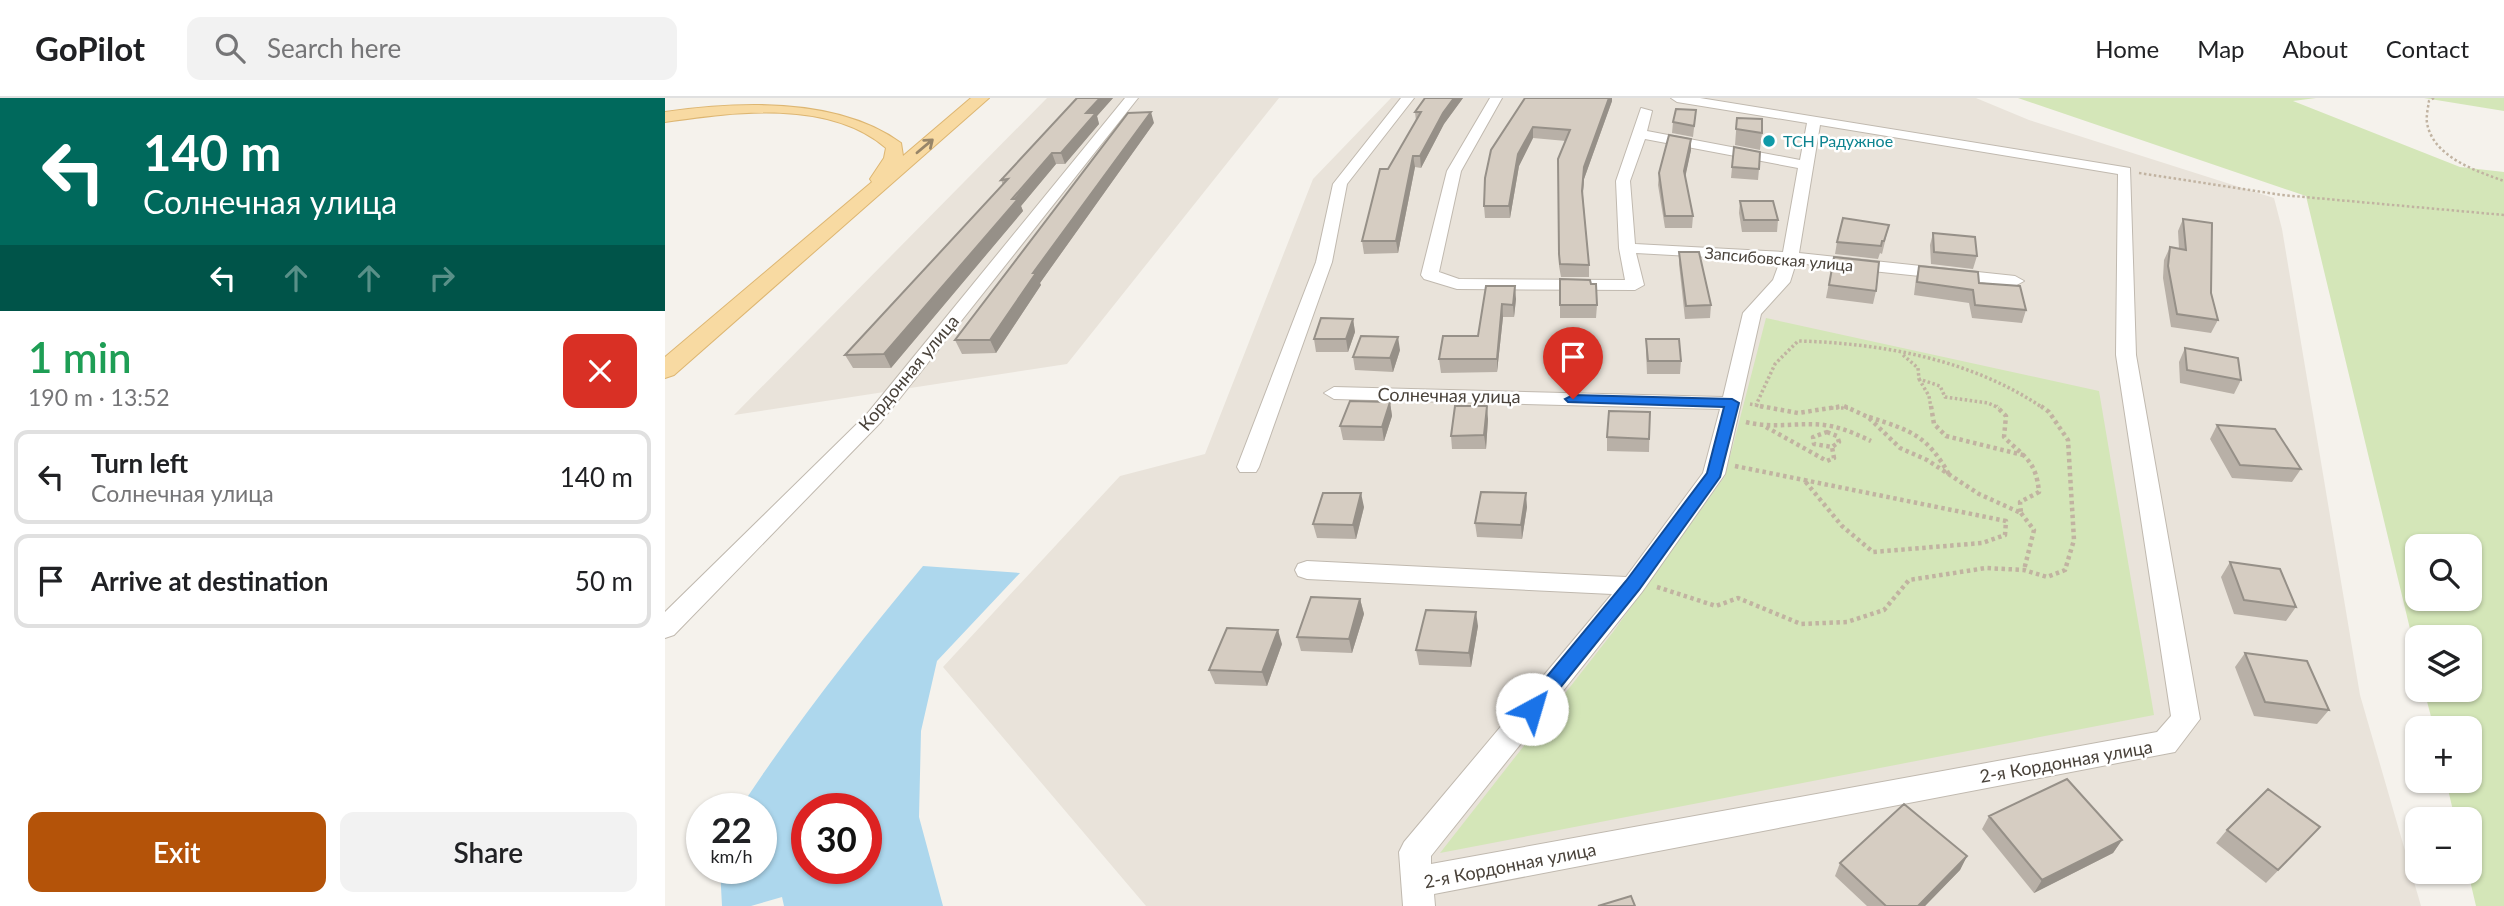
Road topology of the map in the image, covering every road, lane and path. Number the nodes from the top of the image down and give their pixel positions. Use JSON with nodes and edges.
{"nodes":[{"id":1,"x":674,"y":98,"type":"edge"},
{"id":2,"x":683,"y":98,"type":"edge"},
{"id":3,"x":981,"y":98,"type":"edge"},
{"id":4,"x":1132,"y":98,"type":"edge"},
{"id":5,"x":1408,"y":98,"type":"edge"},
{"id":6,"x":1496,"y":98,"type":"edge"},
{"id":7,"x":1677,"y":98,"type":"edge"},
{"id":8,"x":2434,"y":98,"type":"edge"},
{"id":9,"x":665,"y":103,"type":"edge"},
{"id":10,"x":1646,"y":111,"type":"dead end"},
{"id":11,"x":665,"y":117,"type":"edge"},
{"id":12,"x":1815,"y":121,"type":"junction"},
{"id":13,"x":1640,"y":134,"type":"junction"},
{"id":14,"x":1808,"y":166,"type":"junction"},
{"id":15,"x":2125,"y":171,"type":"junction"},
{"id":16,"x":2504,"y":181,"type":"edge"},
{"id":17,"x":873,"y":190,"type":"junction"},
{"id":18,"x":2504,"y":215,"type":"edge"},
{"id":19,"x":1627,"y":248,"type":"junction"},
{"id":20,"x":1790,"y":257,"type":"junction"},
{"id":21,"x":2015,"y":281,"type":"dead end"},
{"id":22,"x":1457,"y":284,"type":"joint"},
{"id":23,"x":1899,"y":353,"type":"junction"},
{"id":24,"x":665,"y":370,"type":"edge"},
{"id":25,"x":1919,"y":379,"type":"junction"},
{"id":26,"x":1333,"y":393,"type":"dead end"},
{"id":27,"x":1756,"y":405,"type":"junction"},
{"id":28,"x":1730,"y":412,"type":"junction"},
{"id":29,"x":1868,"y":416,"type":"junction"},
{"id":30,"x":1766,"y":427,"type":"junction"},
{"id":31,"x":1871,"y":441,"type":"dead end"},
{"id":32,"x":1814,"y":444,"type":"junction"},
{"id":33,"x":1802,"y":445,"type":"junction"},
{"id":34,"x":1832,"y":447,"type":"junction"},
{"id":35,"x":2028,"y":457,"type":"junction"},
{"id":36,"x":1717,"y":463,"type":"junction"},
{"id":37,"x":1248,"y":467,"type":"dead end"},
{"id":38,"x":1951,"y":478,"type":"junction"},
{"id":39,"x":1804,"y":480,"type":"junction"},
{"id":40,"x":2021,"y":513,"type":"junction"},
{"id":41,"x":1307,"y":570,"type":"dead end"},
{"id":42,"x":2024,"y":570,"type":"junction"},
{"id":43,"x":1637,"y":580,"type":"junction"},
{"id":44,"x":665,"y":628,"type":"edge"},
{"id":45,"x":1417,"y":894,"type":"edge"}],
"edges":[{"from":1,"to":9,"type":"main road"},
{"from":2,"to":9,"type":"main road"},
{"from":17,"to":3,"type":"main road","one_way":true},
{"from":4,"to":44,"type":"street","name":"Кордонная улица"},
{"from":5,"to":37,"type":"street"},
{"from":6,"to":22,"type":"street"},
{"from":7,"to":12,"type":"street"},
{"from":8,"to":16,"type":"path"},
{"from":10,"to":13,"type":"street"},
{"from":11,"to":17,"type":"main road"},
{"from":12,"to":14,"type":"street"},
{"from":12,"to":15,"type":"street"},
{"from":13,"to":14,"type":"street"},
{"from":13,"to":19,"type":"street"},
{"from":14,"to":20,"type":"street"},
{"from":15,"to":18,"type":"path"},
{"from":15,"to":45,"type":"street","name":"2-я Кордонная улица"},
{"from":17,"to":24,"type":"main road"},
{"from":19,"to":20,"type":"street","name":"Запсибовская улица"},
{"from":19,"to":22,"type":"street"},
{"from":20,"to":21,"type":"street","name":"Запсибовская улица"},
{"from":20,"to":28,"type":"street"},
{"from":23,"to":25,"type":"path"},
{"from":23,"to":27,"type":"path"},
{"from":23,"to":42,"type":"path"},
{"from":25,"to":35,"type":"path"},
{"from":25,"to":35,"type":"path"},
{"from":26,"to":28,"type":"street","name":"Солнечная улица"},
{"from":27,"to":28,"type":"path"},
{"from":27,"to":29,"type":"path"},
{"from":28,"to":30,"type":"path"},
{"from":28,"to":36,"type":"street"},
{"from":29,"to":38,"type":"path"},
{"from":29,"to":38,"type":"path"},
{"from":30,"to":31,"type":"path"},
{"from":30,"to":33,"type":"path"},
{"from":32,"to":33,"type":"path"},
{"from":32,"to":34,"type":"path"},
{"from":32,"to":34,"type":"path"},
{"from":33,"to":34,"type":"path"},
{"from":35,"to":40,"type":"path"},
{"from":36,"to":39,"type":"path"},
{"from":36,"to":43,"type":"street"},
{"from":38,"to":40,"type":"path"},
{"from":39,"to":39,"type":"path"},
{"from":40,"to":42,"type":"path"},
{"from":41,"to":43,"type":"street"},
{"from":42,"to":43,"type":"path"},
{"from":43,"to":45,"type":"street"}]}
